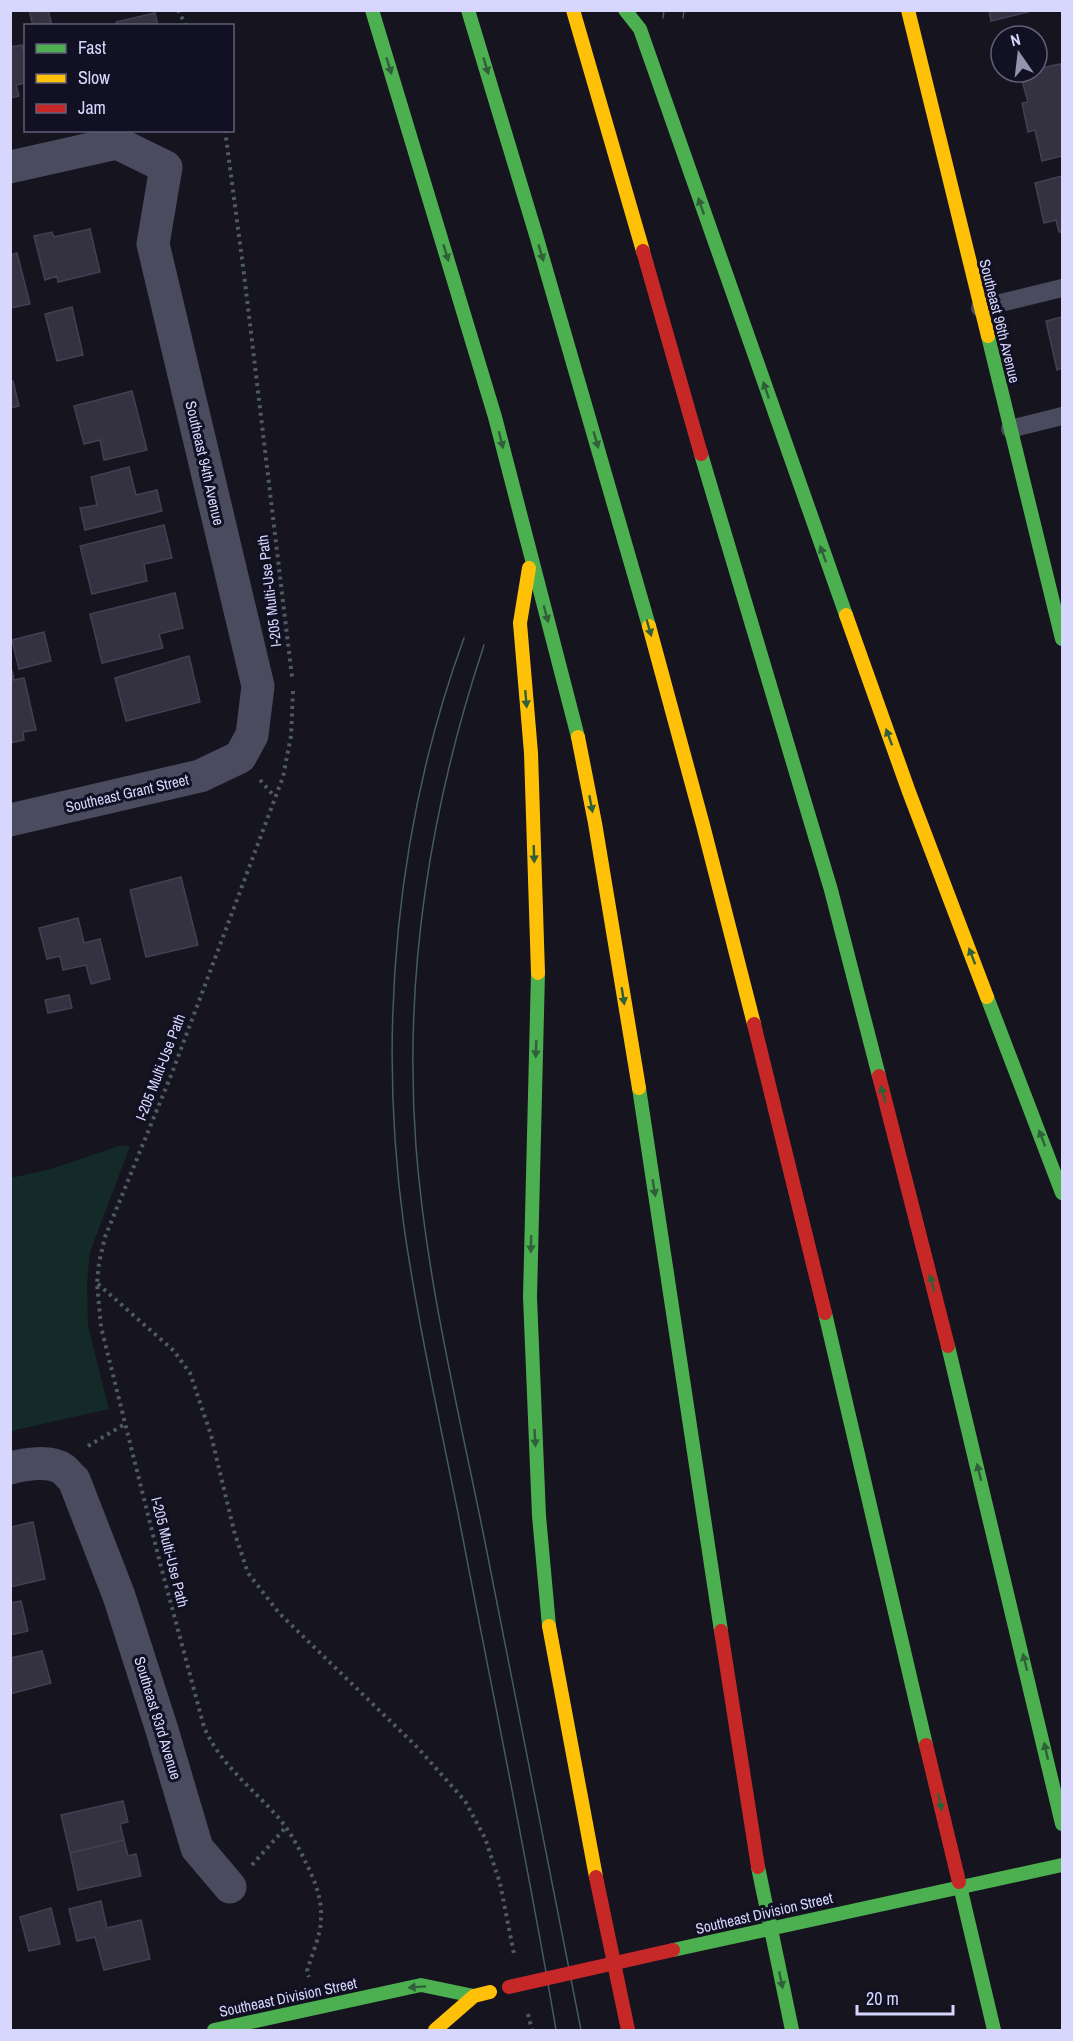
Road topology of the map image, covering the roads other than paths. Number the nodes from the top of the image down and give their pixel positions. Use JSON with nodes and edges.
{"nodes":[{"id":1,"x":372,"y":10,"type":"edge"},
{"id":2,"x":468,"y":10,"type":"edge"},
{"id":3,"x":573,"y":10,"type":"edge"},
{"id":4,"x":625,"y":10,"type":"edge"},
{"id":5,"x":908,"y":10,"type":"edge"},
{"id":6,"x":10,"y":167,"type":"edge"},
{"id":7,"x":1062,"y":288,"type":"edge"},
{"id":8,"x":980,"y":308,"type":"junction"},
{"id":9,"x":1062,"y":416,"type":"edge"},
{"id":10,"x":1010,"y":429,"type":"junction"},
{"id":11,"x":531,"y":557,"type":"junction"},
{"id":12,"x":1059,"y":608,"type":"edge"},
{"id":13,"x":1062,"y":639,"type":"edge"},
{"id":14,"x":240,"y":757,"type":"joint"},
{"id":15,"x":10,"y":820,"type":"edge"},
{"id":16,"x":1062,"y":1192,"type":"edge"},
{"id":17,"x":10,"y":1468,"type":"edge"},
{"id":18,"x":1062,"y":1824,"type":"edge"},
{"id":19,"x":1062,"y":1865,"type":"edge"},
{"id":20,"x":230,"y":1887,"type":"road end"},
{"id":21,"x":770,"y":1929,"type":"junction"},
{"id":22,"x":474,"y":1996,"type":"junction"},
{"id":23,"x":214,"y":2031,"type":"edge"},
{"id":24,"x":435,"y":2031,"type":"edge"},
{"id":25,"x":628,"y":2031,"type":"edge"},
{"id":26,"x":792,"y":2031,"type":"edge"},
{"id":27,"x":994,"y":2031,"type":"edge"}],
"edges":[{"from":1,"to":11,"type":"main road","one_way":true},
{"from":2,"to":27,"type":"main road","one_way":true,"bridge":true},
{"from":18,"to":3,"type":"main road","one_way":true},
{"from":16,"to":4,"type":"main road","one_way":true},
{"from":5,"to":8,"type":"main road","name":"Southeast 96th Avenue"},
{"from":6,"to":14,"type":"street","name":"Southeast 94th Avenue"},
{"from":7,"to":8,"type":"lane"},
{"from":8,"to":10,"type":"main road","name":"Southeast 96th Avenue"},
{"from":9,"to":10,"type":"lane"},
{"from":10,"to":12,"type":"main road","name":"Southeast 96th Avenue"},
{"from":11,"to":21,"type":"main road","one_way":true},
{"from":11,"to":25,"type":"main road","one_way":true},
{"from":12,"to":13,"type":"main road","name":"Southeast 96th Avenue"},
{"from":14,"to":15,"type":"street","name":"Southeast Grant Street"},
{"from":17,"to":20,"type":"street","name":"Southeast 93rd Avenue"},
{"from":19,"to":21,"type":"main road","name":"Southeast Division Street"},
{"from":21,"to":22,"type":"main road","name":"Southeast Division Street","bridge":true},
{"from":21,"to":26,"type":"main road","one_way":true},
{"from":22,"to":23,"type":"main road","name":"Southeast Division Street","one_way":true},
{"from":22,"to":24,"type":"main road","name":"Southeast Division Street"}]}
